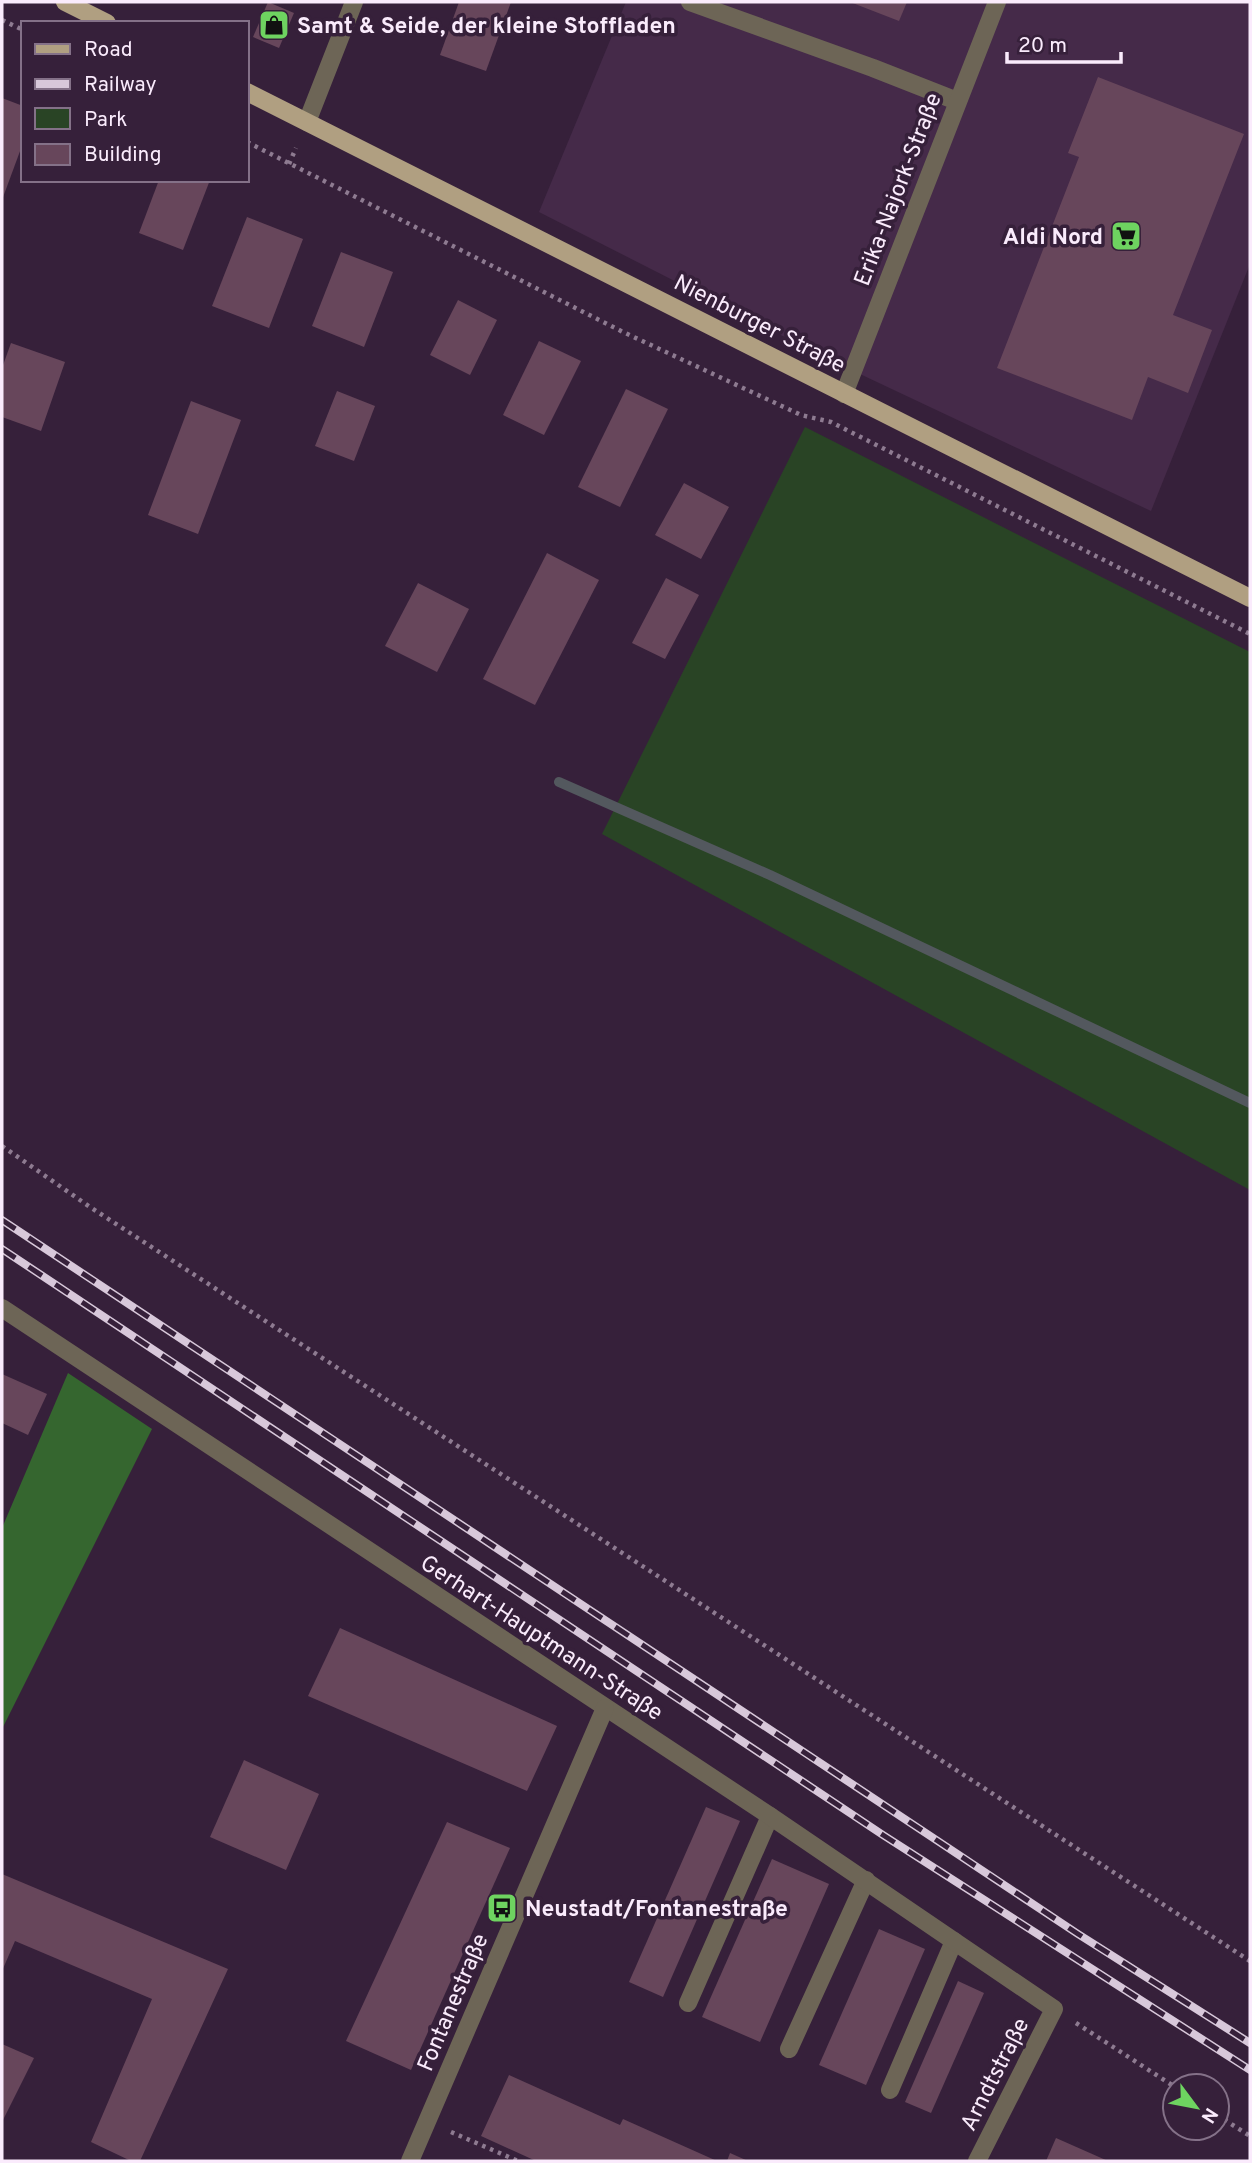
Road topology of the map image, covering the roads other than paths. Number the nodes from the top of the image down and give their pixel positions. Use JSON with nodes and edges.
{"nodes":[{"id":1,"x":65,"y":2,"type":"edge"},
{"id":2,"x":354,"y":2,"type":"edge"},
{"id":3,"x":690,"y":2,"type":"edge"},
{"id":4,"x":997,"y":2,"type":"edge"},
{"id":5,"x":103,"y":21,"type":"edge"},
{"id":6,"x":248,"y":92,"type":"edge"},
{"id":7,"x":957,"y":102,"type":"junction"},
{"id":8,"x":307,"y":122,"type":"junction"},
{"id":9,"x":844,"y":394,"type":"junction"},
{"id":10,"x":1250,"y":598,"type":"edge"},
{"id":11,"x":2,"y":1308,"type":"edge"},
{"id":12,"x":605,"y":1708,"type":"junction"},
{"id":13,"x":770,"y":1816,"type":"junction"},
{"id":14,"x":866,"y":1880,"type":"junction"},
{"id":15,"x":954,"y":1941,"type":"junction"},
{"id":16,"x":688,"y":2003,"type":"dead end"},
{"id":17,"x":1054,"y":2009,"type":"joint"},
{"id":18,"x":789,"y":2049,"type":"dead end"},
{"id":19,"x":890,"y":2090,"type":"dead end"},
{"id":20,"x":410,"y":2161,"type":"edge"},
{"id":21,"x":977,"y":2161,"type":"edge"}],
"edges":[{"from":1,"to":5,"type":"main road"},
{"from":2,"to":8,"type":"street"},
{"from":3,"to":7,"type":"street"},
{"from":4,"to":7,"type":"street","name":"Erika-Najork-Straße"},
{"from":6,"to":8,"type":"main road","name":"Nienburger Straße"},
{"from":7,"to":9,"type":"street","name":"Erika-Najork-Straße"},
{"from":8,"to":9,"type":"main road","name":"Nienburger Straße"},
{"from":9,"to":10,"type":"main road","name":"Nienburger Straße"},
{"from":11,"to":12,"type":"street","name":"Gerhart-Hauptmann-Straße"},
{"from":12,"to":13,"type":"street","name":"Gerhart-Hauptmann-Straße"},
{"from":12,"to":20,"type":"street","name":"Fontanestraße"},
{"from":13,"to":14,"type":"street","name":"Gerhart-Hauptmann-Straße"},
{"from":13,"to":16,"type":"street"},
{"from":14,"to":15,"type":"street","name":"Gerhart-Hauptmann-Straße"},
{"from":14,"to":18,"type":"street"},
{"from":15,"to":17,"type":"street","name":"Gerhart-Hauptmann-Straße"},
{"from":15,"to":19,"type":"street"},
{"from":17,"to":21,"type":"street","name":"Arndtstraße"}]}
